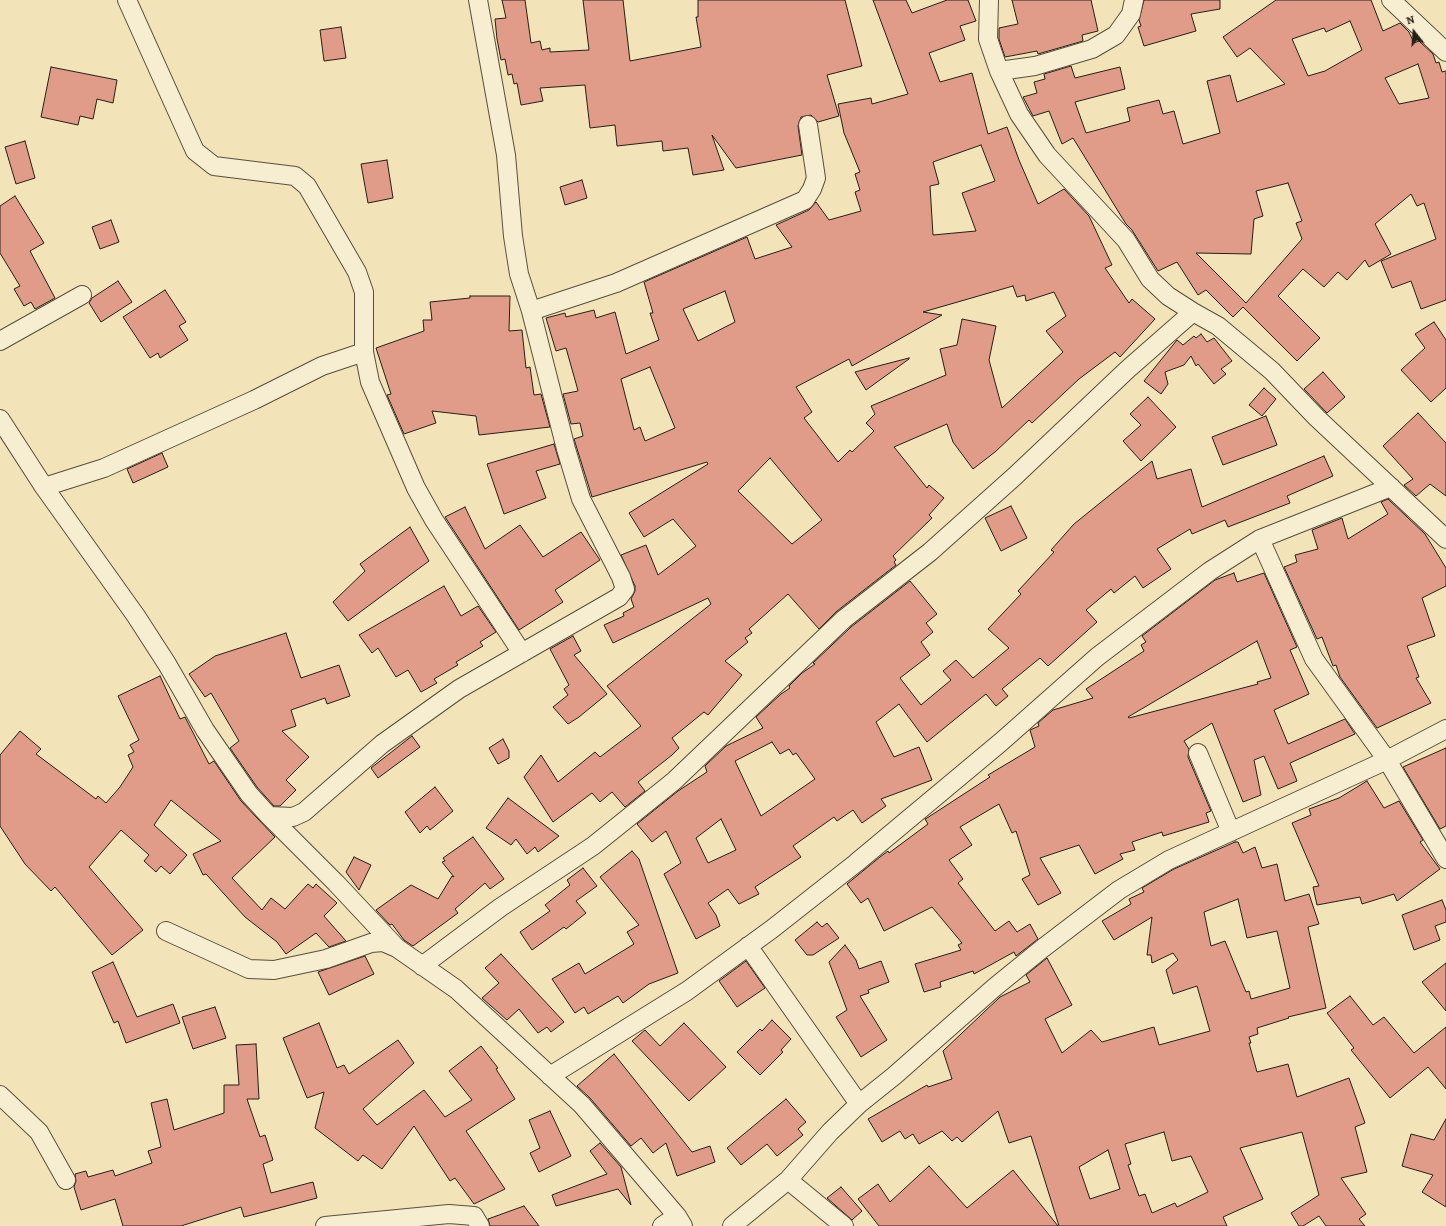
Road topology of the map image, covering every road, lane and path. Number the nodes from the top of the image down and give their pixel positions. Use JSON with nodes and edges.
{"nodes":[{"id":1,"x":127,"y":0,"type":"edge"},
{"id":2,"x":478,"y":0,"type":"edge"},
{"id":3,"x":989,"y":0,"type":"edge"},
{"id":4,"x":1134,"y":0,"type":"edge"},
{"id":5,"x":1391,"y":0,"type":"edge"},
{"id":6,"x":1446,"y":52,"type":"edge"},
{"id":7,"x":999,"y":71,"type":"junction"},
{"id":8,"x":808,"y":125,"type":"dead end"},
{"id":9,"x":82,"y":295,"type":"dead end"},
{"id":10,"x":532,"y":311,"type":"junction"},
{"id":11,"x":1192,"y":312,"type":"junction"},
{"id":12,"x":0,"y":341,"type":"edge"},
{"id":13,"x":364,"y":352,"type":"junction"},
{"id":14,"x":0,"y":419,"type":"edge"},
{"id":15,"x":1391,"y":487,"type":"junction"},
{"id":16,"x":44,"y":488,"type":"junction"},
{"id":17,"x":1260,"y":539,"type":"junction"},
{"id":18,"x":1446,"y":539,"type":"edge"},
{"id":19,"x":522,"y":653,"type":"junction"},
{"id":20,"x":1446,"y":729,"type":"edge"},
{"id":21,"x":1198,"y":753,"type":"dead end"},
{"id":22,"x":1388,"y":760,"type":"junction"},
{"id":23,"x":269,"y":816,"type":"junction"},
{"id":24,"x":1231,"y":832,"type":"junction"},
{"id":25,"x":1446,"y":859,"type":"edge"},
{"id":26,"x":166,"y":932,"type":"dead end"},
{"id":27,"x":748,"y":946,"type":"junction"},
{"id":28,"x":397,"y":948,"type":"junction"},
{"id":29,"x":422,"y":966,"type":"junction"},
{"id":30,"x":550,"y":1076,"type":"junction"},
{"id":31,"x":0,"y":1095,"type":"edge"},
{"id":32,"x":859,"y":1104,"type":"junction"},
{"id":33,"x":66,"y":1180,"type":"dead end"},
{"id":34,"x":788,"y":1180,"type":"junction"},
{"id":35,"x":680,"y":1221,"type":"edge"},
{"id":36,"x":325,"y":1226,"type":"edge"},
{"id":37,"x":480,"y":1226,"type":"edge"},
{"id":38,"x":662,"y":1226,"type":"edge"},
{"id":39,"x":732,"y":1226,"type":"edge"},
{"id":40,"x":844,"y":1226,"type":"edge"}],
"edges":[{"from":1,"to":13,"type":"street"},
{"from":2,"to":10,"type":"street"},
{"from":3,"to":7,"type":"street"},
{"from":4,"to":7,"type":"street"},
{"from":5,"to":6,"type":"street"},
{"from":7,"to":11,"type":"street"},
{"from":8,"to":10,"type":"street"},
{"from":9,"to":12,"type":"street"},
{"from":10,"to":19,"type":"street"},
{"from":11,"to":15,"type":"street"},
{"from":11,"to":29,"type":"street"},
{"from":13,"to":16,"type":"street"},
{"from":13,"to":19,"type":"street"},
{"from":14,"to":16,"type":"street"},
{"from":15,"to":17,"type":"street"},
{"from":15,"to":18,"type":"street"},
{"from":16,"to":23,"type":"street"},
{"from":17,"to":22,"type":"street"},
{"from":17,"to":27,"type":"street"},
{"from":19,"to":23,"type":"street"},
{"from":20,"to":22,"type":"street"},
{"from":21,"to":24,"type":"street"},
{"from":22,"to":24,"type":"street"},
{"from":22,"to":25,"type":"street"},
{"from":23,"to":28,"type":"street"},
{"from":24,"to":32,"type":"street"},
{"from":26,"to":28,"type":"street"},
{"from":27,"to":30,"type":"street"},
{"from":27,"to":32,"type":"street"},
{"from":28,"to":29,"type":"street"},
{"from":29,"to":30,"type":"street"},
{"from":30,"to":35,"type":"street"},
{"from":31,"to":33,"type":"street"},
{"from":32,"to":34,"type":"street"},
{"from":34,"to":39,"type":"street"},
{"from":34,"to":40,"type":"street"},
{"from":35,"to":38,"type":"street"},
{"from":36,"to":37,"type":"street"}]}
